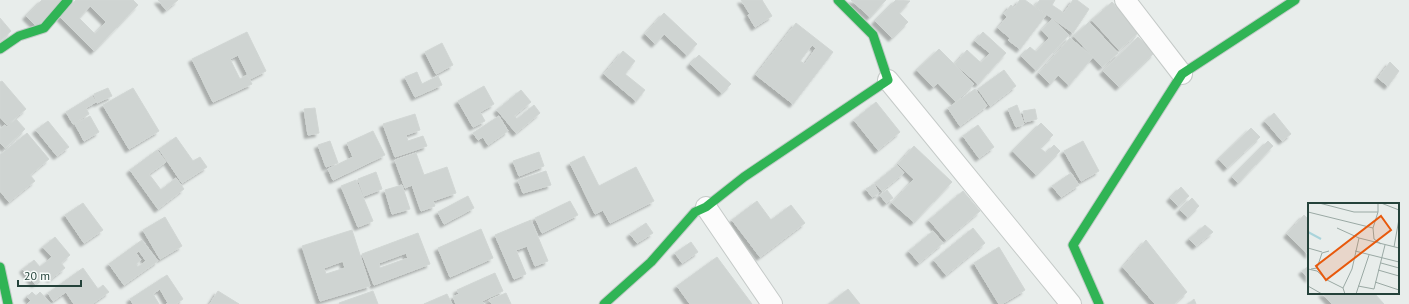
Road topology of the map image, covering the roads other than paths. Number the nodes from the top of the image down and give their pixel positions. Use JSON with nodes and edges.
{"nodes":[{"id":1,"x":68,"y":0,"type":"edge"},
{"id":2,"x":838,"y":0,"type":"edge"},
{"id":3,"x":1125,"y":0,"type":"edge"},
{"id":4,"x":1294,"y":0,"type":"edge"},
{"id":5,"x":0,"y":49,"type":"edge"},
{"id":6,"x":1182,"y":74,"type":"junction"},
{"id":7,"x":888,"y":80,"type":"junction"},
{"id":8,"x":706,"y":207,"type":"junction"},
{"id":9,"x":0,"y":267,"type":"edge"},
{"id":10,"x":8,"y":304,"type":"edge"},
{"id":11,"x":604,"y":304,"type":"edge"},
{"id":12,"x":772,"y":304,"type":"edge"},
{"id":13,"x":1071,"y":304,"type":"edge"},
{"id":14,"x":1099,"y":304,"type":"edge"}],
"edges":[{"from":1,"to":5,"type":"street"},
{"from":2,"to":7,"type":"street"},
{"from":3,"to":6,"type":"street"},
{"from":4,"to":6,"type":"street"},
{"from":6,"to":14,"type":"street"},
{"from":7,"to":8,"type":"street"},
{"from":7,"to":13,"type":"street"},
{"from":8,"to":11,"type":"street"},
{"from":8,"to":12,"type":"street"},
{"from":9,"to":10,"type":"street"}]}
